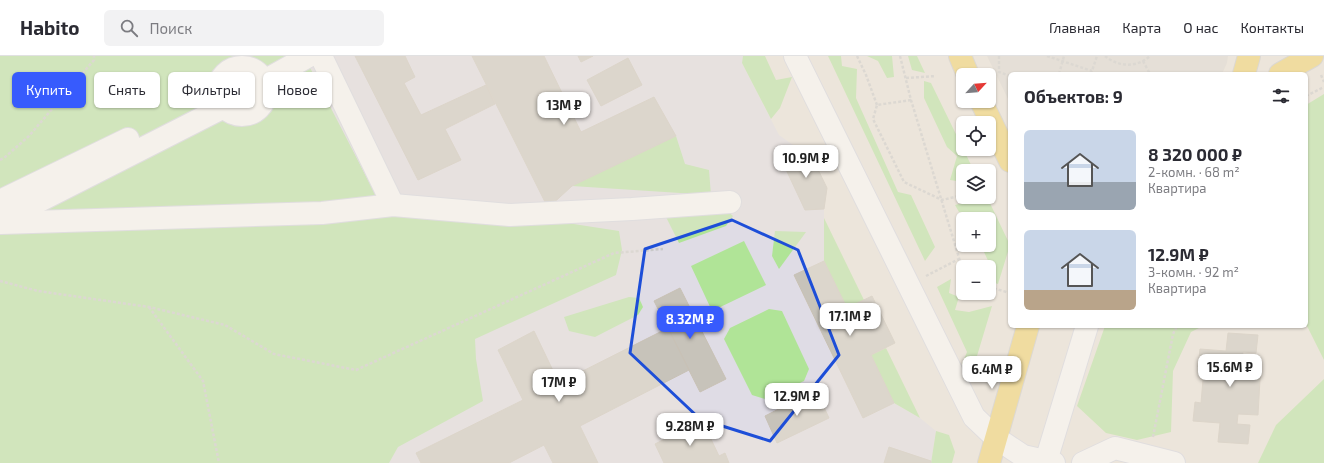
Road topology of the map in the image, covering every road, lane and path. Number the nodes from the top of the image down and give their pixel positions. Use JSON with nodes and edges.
{"nodes":[{"id":1,"x":94,"y":56,"type":"edge"},
{"id":2,"x":309,"y":56,"type":"edge"},
{"id":3,"x":321,"y":56,"type":"edge"},
{"id":4,"x":794,"y":56,"type":"edge"},
{"id":5,"x":857,"y":56,"type":"edge"},
{"id":6,"x":900,"y":56,"type":"edge"},
{"id":7,"x":1000,"y":56,"type":"edge"},
{"id":8,"x":1047,"y":56,"type":"edge"},
{"id":9,"x":1064,"y":56,"type":"edge"},
{"id":10,"x":1097,"y":56,"type":"edge"},
{"id":11,"x":1105,"y":56,"type":"edge"},
{"id":12,"x":1150,"y":56,"type":"edge"},
{"id":13,"x":1250,"y":56,"type":"edge"},
{"id":14,"x":1312,"y":56,"type":"edge"},
{"id":15,"x":1143,"y":60,"type":"junction"},
{"id":16,"x":1062,"y":61,"type":"junction"},
{"id":17,"x":227,"y":72,"type":"edge"},
{"id":18,"x":280,"y":72,"type":"edge"},
{"id":19,"x":1059,"y":72,"type":"edge"},
{"id":20,"x":1092,"y":72,"type":"edge"},
{"id":21,"x":1149,"y":72,"type":"edge"},
{"id":22,"x":1245,"y":72,"type":"edge"},
{"id":23,"x":1284,"y":72,"type":"edge"},
{"id":24,"x":1008,"y":75,"type":"edge"},
{"id":25,"x":936,"y":76,"type":"dead end"},
{"id":26,"x":906,"y":78,"type":"junction"},
{"id":27,"x":263,"y":79,"type":"edge"},
{"id":28,"x":1324,"y":87,"type":"edge"},
{"id":29,"x":1308,"y":95,"type":"edge"},
{"id":30,"x":911,"y":100,"type":"junction"},
{"id":31,"x":263,"y":103,"type":"edge"},
{"id":32,"x":877,"y":105,"type":"junction"},
{"id":33,"x":206,"y":108,"type":"edge"},
{"id":34,"x":208,"y":108,"type":"edge"},
{"id":35,"x":227,"y":108,"type":"edge"},
{"id":36,"x":985,"y":108,"type":"edge"},
{"id":37,"x":1007,"y":150,"type":"edge"},
{"id":38,"x":0,"y":160,"type":"edge"},
{"id":39,"x":956,"y":197,"type":"edge"},
{"id":40,"x":942,"y":200,"type":"junction"},
{"id":41,"x":0,"y":201,"type":"edge"},
{"id":42,"x":730,"y":202,"type":"dead end"},
{"id":43,"x":393,"y":204,"type":"junction"},
{"id":44,"x":0,"y":222,"type":"edge"},
{"id":45,"x":663,"y":249,"type":"dead end"},
{"id":46,"x":959,"y":260,"type":"edge"},
{"id":47,"x":0,"y":281,"type":"edge"},
{"id":48,"x":996,"y":289,"type":"edge"},
{"id":49,"x":1008,"y":292,"type":"edge"},
{"id":50,"x":149,"y":307,"type":"junction"},
{"id":51,"x":1027,"y":328,"type":"edge"},
{"id":52,"x":1086,"y":328,"type":"edge"},
{"id":53,"x":1176,"y":328,"type":"edge"},
{"id":54,"x":996,"y":438,"type":"junction"},
{"id":55,"x":1150,"y":457,"type":"junction"},
{"id":56,"x":1050,"y":462,"type":"edge"},
{"id":57,"x":220,"y":463,"type":"edge"},
{"id":58,"x":989,"y":463,"type":"edge"},
{"id":59,"x":1083,"y":463,"type":"edge"},
{"id":60,"x":1174,"y":463,"type":"edge"}],
"edges":[{"from":1,"to":38,"type":"path"},
{"from":2,"to":18,"type":"lane"},
{"from":3,"to":43,"type":"lane"},
{"from":4,"to":54,"type":"lane"},
{"from":5,"to":32,"type":"path"},
{"from":6,"to":26,"type":"path"},
{"from":7,"to":24,"type":"path"},
{"from":8,"to":16,"type":"path"},
{"from":9,"to":16,"type":"path"},
{"from":10,"to":20,"type":"path"},
{"from":11,"to":15,"type":"path"},
{"from":12,"to":15,"type":"path"},
{"from":13,"to":22,"type":"main road"},
{"from":14,"to":23,"type":"main road"},
{"from":15,"to":21,"type":"path"},
{"from":16,"to":19,"type":"path"},
{"from":16,"to":20,"type":"path"},
{"from":17,"to":27,"type":"lane"},
{"from":25,"to":26,"type":"path"},
{"from":26,"to":30,"type":"path"},
{"from":28,"to":29,"type":"path"},
{"from":30,"to":32,"type":"path"},
{"from":30,"to":40,"type":"path"},
{"from":31,"to":35,"type":"lane"},
{"from":32,"to":40,"type":"path"},
{"from":33,"to":41,"type":"lane"},
{"from":34,"to":44,"type":"lane"},
{"from":36,"to":37,"type":"main road"},
{"from":39,"to":40,"type":"path"},
{"from":40,"to":46,"type":"path"},
{"from":42,"to":43,"type":"lane"},
{"from":43,"to":44,"type":"lane"},
{"from":45,"to":50,"type":"path"},
{"from":47,"to":50,"type":"path"},
{"from":48,"to":49,"type":"path"},
{"from":50,"to":57,"type":"path"},
{"from":51,"to":54,"type":"main road"},
{"from":52,"to":56,"type":"lane"},
{"from":53,"to":55,"type":"path"},
{"from":54,"to":56,"type":"lane"},
{"from":54,"to":58,"type":"main road"},
{"from":55,"to":59,"type":"lane"},
{"from":55,"to":60,"type":"lane"}]}
